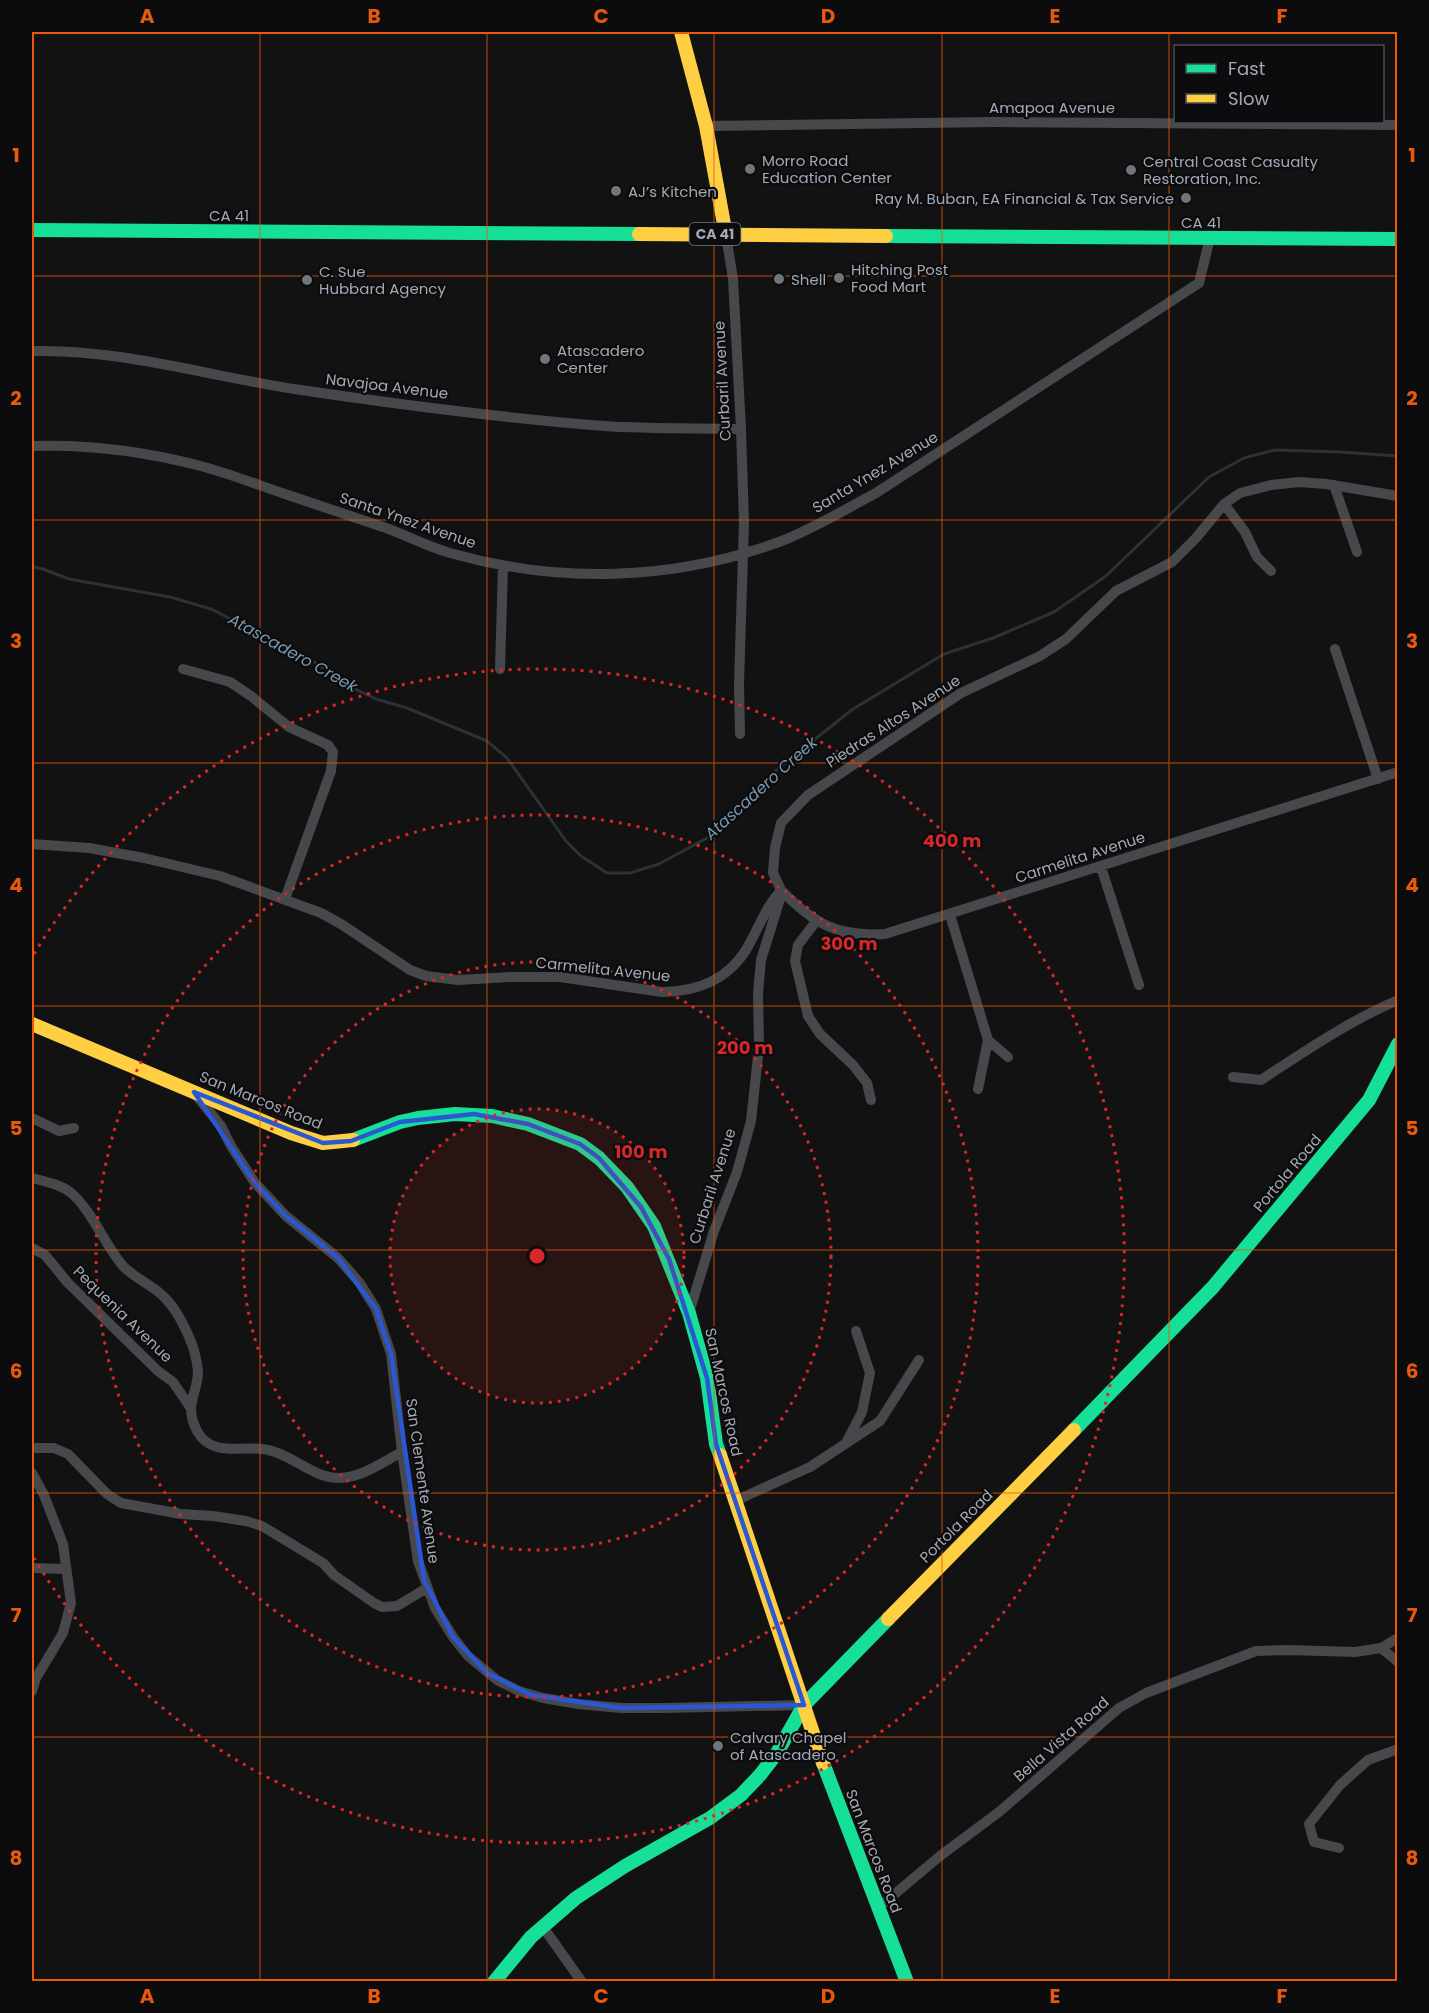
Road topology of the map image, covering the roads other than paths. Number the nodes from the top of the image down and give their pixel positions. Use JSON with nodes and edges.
{"nodes":[{"id":1,"x":681,"y":32,"type":"edge"},
{"id":2,"x":1398,"y":125,"type":"edge"},
{"id":3,"x":706,"y":126,"type":"junction"},
{"id":4,"x":32,"y":230,"type":"edge"},
{"id":5,"x":726,"y":235,"type":"junction"},
{"id":6,"x":1210,"y":238,"type":"junction"},
{"id":7,"x":1398,"y":239,"type":"edge"},
{"id":8,"x":32,"y":351,"type":"edge"},
{"id":9,"x":741,"y":429,"type":"junction"},
{"id":10,"x":32,"y":446,"type":"edge"},
{"id":11,"x":1334,"y":485,"type":"junction"},
{"id":12,"x":1398,"y":496,"type":"edge"},
{"id":13,"x":1224,"y":504,"type":"junction"},
{"id":14,"x":1357,"y":552,"type":"dead end"},
{"id":15,"x":743,"y":553,"type":"junction"},
{"id":16,"x":503,"y":566,"type":"junction"},
{"id":17,"x":1271,"y":571,"type":"dead end"},
{"id":18,"x":1335,"y":648,"type":"dead end"},
{"id":19,"x":183,"y":669,"type":"dead end"},
{"id":20,"x":500,"y":669,"type":"dead end"},
{"id":21,"x":740,"y":734,"type":"dead end"},
{"id":22,"x":1398,"y":772,"type":"edge"},
{"id":23,"x":1378,"y":778,"type":"junction"},
{"id":24,"x":32,"y":843,"type":"edge"},
{"id":25,"x":1101,"y":867,"type":"junction"},
{"id":26,"x":781,"y":890,"type":"junction"},
{"id":27,"x":285,"y":899,"type":"junction"},
{"id":28,"x":950,"y":915,"type":"junction"},
{"id":29,"x":817,"y":920,"type":"junction"},
{"id":30,"x":1138,"y":985,"type":"dead end"},
{"id":31,"x":1398,"y":1000,"type":"edge"},
{"id":32,"x":32,"y":1024,"type":"edge"},
{"id":33,"x":988,"y":1040,"type":"junction"},
{"id":34,"x":1398,"y":1044,"type":"edge"},
{"id":35,"x":1008,"y":1057,"type":"dead end"},
{"id":36,"x":1233,"y":1077,"type":"dead end"},
{"id":37,"x":978,"y":1089,"type":"dead end"},
{"id":38,"x":194,"y":1092,"type":"junction"},
{"id":39,"x":871,"y":1100,"type":"dead end"},
{"id":40,"x":32,"y":1118,"type":"edge"},
{"id":41,"x":74,"y":1128,"type":"dead end"},
{"id":42,"x":32,"y":1178,"type":"edge"},
{"id":43,"x":32,"y":1248,"type":"edge"},
{"id":44,"x":689,"y":1313,"type":"junction"},
{"id":45,"x":856,"y":1331,"type":"dead end"},
{"id":46,"x":919,"y":1360,"type":"dead end"},
{"id":47,"x":190,"y":1407,"type":"junction"},
{"id":48,"x":845,"y":1444,"type":"junction"},
{"id":49,"x":32,"y":1448,"type":"edge"},
{"id":50,"x":402,"y":1452,"type":"junction"},
{"id":51,"x":32,"y":1473,"type":"edge"},
{"id":52,"x":735,"y":1500,"type":"junction"},
{"id":53,"x":32,"y":1568,"type":"edge"},
{"id":54,"x":66,"y":1569,"type":"junction"},
{"id":55,"x":427,"y":1588,"type":"junction"},
{"id":56,"x":1398,"y":1638,"type":"edge"},
{"id":57,"x":1381,"y":1648,"type":"junction"},
{"id":58,"x":1398,"y":1662,"type":"edge"},
{"id":59,"x":32,"y":1691,"type":"edge"},
{"id":60,"x":804,"y":1705,"type":"junction"},
{"id":61,"x":1398,"y":1749,"type":"edge"},
{"id":62,"x":1339,"y":1848,"type":"dead end"},
{"id":63,"x":878,"y":1908,"type":"junction"},
{"id":64,"x":543,"y":1927,"type":"junction"},
{"id":65,"x":494,"y":1982,"type":"edge"},
{"id":66,"x":582,"y":1982,"type":"edge"},
{"id":67,"x":907,"y":1982,"type":"edge"}],
"edges":[{"from":1,"to":3,"type":"street","name":"Curbaril Avenue"},
{"from":2,"to":3,"type":"street","name":"Amapoa Avenue"},
{"from":3,"to":5,"type":"street","name":"Curbaril Avenue"},
{"from":4,"to":5,"type":"street","name":"CA 41","number":"CA 41"},
{"from":5,"to":6,"type":"street","name":"CA 41","number":"CA 41"},
{"from":5,"to":9,"type":"street","name":"Curbaril Avenue"},
{"from":6,"to":7,"type":"street","name":"CA 41","number":"CA 41"},
{"from":6,"to":15,"type":"street","name":"Santa Ynez Avenue"},
{"from":8,"to":9,"type":"street","name":"Navajoa Avenue"},
{"from":9,"to":15,"type":"street","name":"Curbaril Avenue"},
{"from":10,"to":16,"type":"street","name":"Santa Ynez Avenue"},
{"from":11,"to":12,"type":"street","name":"Piedras Altos Avenue"},
{"from":11,"to":13,"type":"street","name":"Piedras Altos Avenue"},
{"from":11,"to":14,"type":"street"},
{"from":13,"to":17,"type":"street"},
{"from":13,"to":26,"type":"street","name":"Piedras Altos Avenue"},
{"from":15,"to":16,"type":"street","name":"Santa Ynez Avenue"},
{"from":15,"to":21,"type":"street","name":"Curbaril Avenue"},
{"from":16,"to":20,"type":"street"},
{"from":18,"to":23,"type":"street"},
{"from":19,"to":27,"type":"street"},
{"from":22,"to":23,"type":"street","name":"Carmelita Avenue"},
{"from":23,"to":25,"type":"street","name":"Carmelita Avenue"},
{"from":24,"to":27,"type":"street","name":"Carmelita Avenue"},
{"from":25,"to":28,"type":"street","name":"Carmelita Avenue"},
{"from":25,"to":30,"type":"street"},
{"from":26,"to":27,"type":"street","name":"Carmelita Avenue"},
{"from":26,"to":29,"type":"street","name":"Carmelita Avenue"},
{"from":26,"to":44,"type":"street","name":"Curbaril Avenue"},
{"from":28,"to":29,"type":"street","name":"Carmelita Avenue"},
{"from":28,"to":33,"type":"street"},
{"from":29,"to":39,"type":"street"},
{"from":31,"to":36,"type":"street"},
{"from":32,"to":38,"type":"street","name":"San Marcos Road"},
{"from":33,"to":35,"type":"street"},
{"from":33,"to":37,"type":"street"},
{"from":34,"to":60,"type":"street","name":"Portola Road"},
{"from":38,"to":44,"type":"street","name":"San Marcos Road"},
{"from":38,"to":50,"type":"street","name":"San Clemente Avenue"},
{"from":40,"to":41,"type":"street"},
{"from":42,"to":47,"type":"street"},
{"from":43,"to":47,"type":"street","name":"Pequenia Avenue"},
{"from":44,"to":52,"type":"street","name":"San Marcos Road"},
{"from":45,"to":48,"type":"street"},
{"from":46,"to":48,"type":"street"},
{"from":47,"to":50,"type":"street","name":"Pequenia Avenue"},
{"from":48,"to":52,"type":"street"},
{"from":49,"to":55,"type":"street"},
{"from":50,"to":55,"type":"street","name":"San Clemente Avenue"},
{"from":51,"to":54,"type":"street"},
{"from":52,"to":60,"type":"street","name":"San Marcos Road"},
{"from":53,"to":54,"type":"street"},
{"from":54,"to":59,"type":"street"},
{"from":55,"to":60,"type":"street","name":"San Clemente Avenue"},
{"from":56,"to":57,"type":"street","name":"Bella Vista Road"},
{"from":57,"to":58,"type":"street"},
{"from":57,"to":63,"type":"street","name":"Bella Vista Road"},
{"from":60,"to":63,"type":"street","name":"San Marcos Road"},
{"from":60,"to":64,"type":"street","name":"Portola Road"},
{"from":61,"to":62,"type":"street"},
{"from":63,"to":67,"type":"street","name":"San Marcos Road"},
{"from":64,"to":65,"type":"street","name":"Portola Road"},
{"from":64,"to":66,"type":"street"}]}
